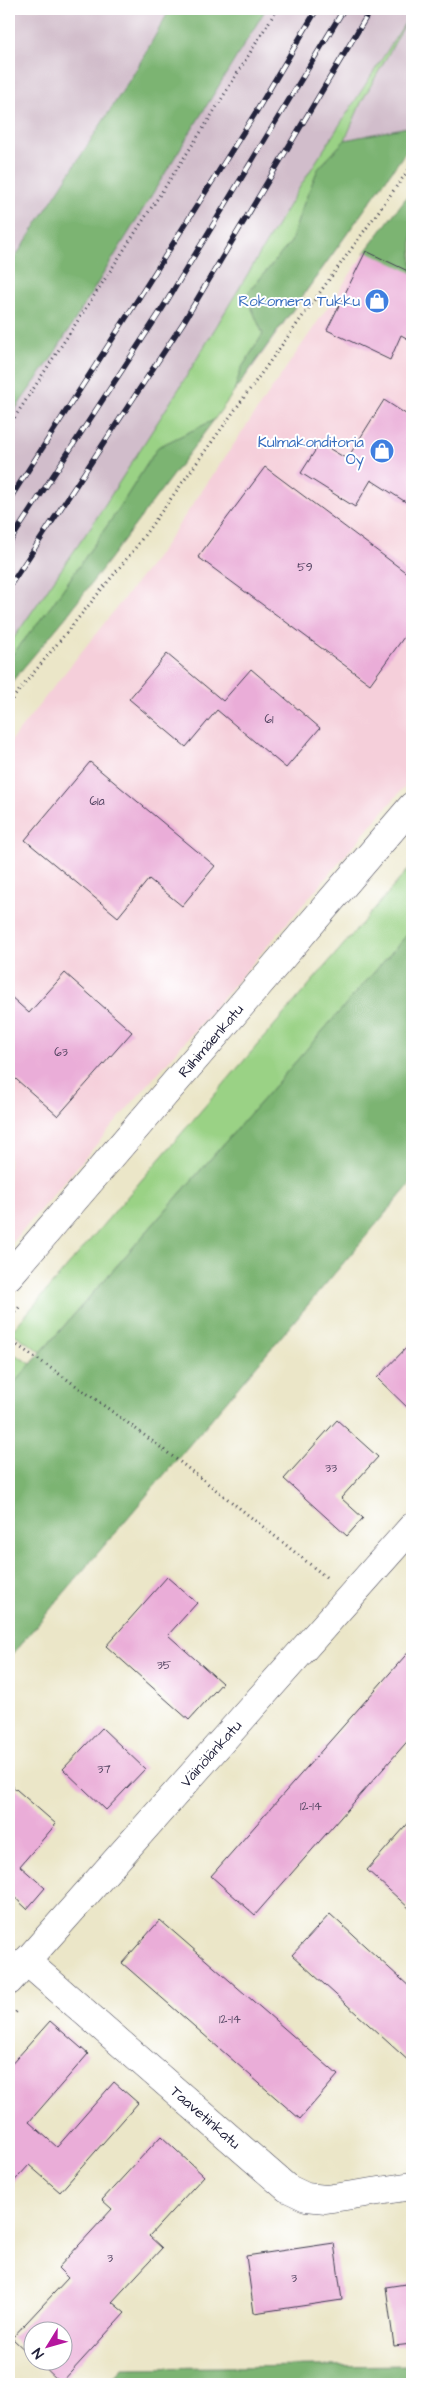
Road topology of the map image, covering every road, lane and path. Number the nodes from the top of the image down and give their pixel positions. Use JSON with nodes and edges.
{"nodes":[{"id":1,"x":277,"y":9,"type":"edge"},
{"id":2,"x":412,"y":165,"type":"edge"},
{"id":3,"x":9,"y":426,"type":"edge"},
{"id":4,"x":9,"y":703,"type":"edge"},
{"id":5,"x":412,"y":806,"type":"edge"},
{"id":6,"x":9,"y":1276,"type":"edge"},
{"id":7,"x":9,"y":1340,"type":"edge"},
{"id":8,"x":412,"y":1527,"type":"edge"},
{"id":9,"x":351,"y":1597,"type":"junction"},
{"id":10,"x":17,"y":1971,"type":"edge"},
{"id":11,"x":412,"y":2186,"type":"edge"},
{"id":12,"x":412,"y":2382,"type":"edge"},
{"id":13,"x":403,"y":2384,"type":"edge"}],
"edges":[{"from":1,"to":3,"type":"path"},
{"from":2,"to":4,"type":"path"},
{"from":5,"to":6,"type":"street","name":"Riihimäenkatu"},
{"from":7,"to":9,"type":"path"},
{"from":8,"to":9,"type":"street","name":"Väinölänkatu"},
{"from":9,"to":10,"type":"street","name":"Väinölänkatu"},
{"from":10,"to":11,"type":"street","name":"Taavetinkatu"},
{"from":12,"to":13,"type":"path"}]}
